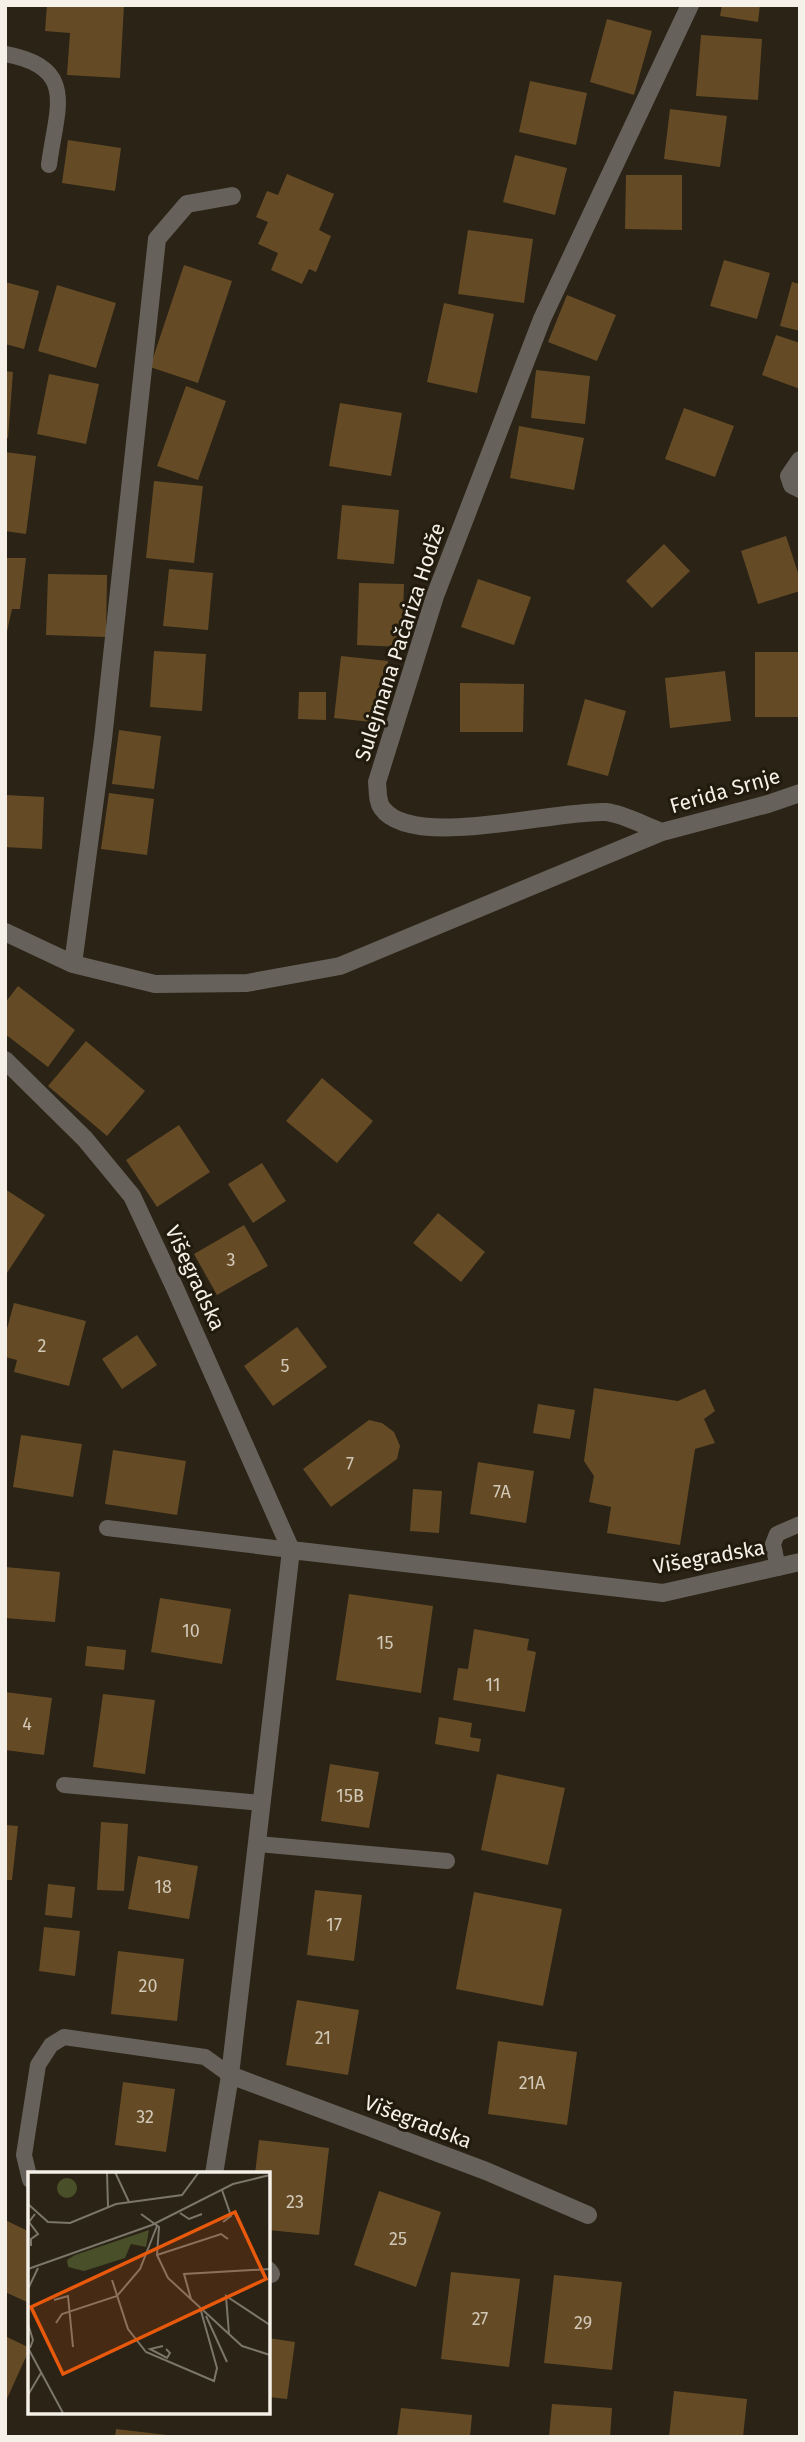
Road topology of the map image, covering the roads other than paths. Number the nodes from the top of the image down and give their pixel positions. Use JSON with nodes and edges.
{"nodes":[{"id":1,"x":690,"y":5,"type":"edge"},
{"id":2,"x":5,"y":54,"type":"edge"},
{"id":3,"x":49,"y":165,"type":"dead end"},
{"id":4,"x":232,"y":196,"type":"dead end"},
{"id":5,"x":800,"y":460,"type":"edge"},
{"id":6,"x":800,"y":489,"type":"edge"},
{"id":7,"x":800,"y":793,"type":"edge"},
{"id":8,"x":662,"y":832,"type":"junction"},
{"id":9,"x":5,"y":932,"type":"edge"},
{"id":10,"x":73,"y":964,"type":"junction"},
{"id":11,"x":5,"y":1060,"type":"edge"},
{"id":12,"x":800,"y":1524,"type":"edge"},
{"id":13,"x":107,"y":1528,"type":"dead end"},
{"id":14,"x":291,"y":1550,"type":"junction"},
{"id":15,"x":800,"y":1562,"type":"edge"},
{"id":16,"x":778,"y":1568,"type":"junction"},
{"id":17,"x":64,"y":1785,"type":"dead end"},
{"id":18,"x":262,"y":1803,"type":"junction"},
{"id":19,"x":258,"y":1844,"type":"junction"},
{"id":20,"x":447,"y":1861,"type":"dead end"},
{"id":21,"x":230,"y":2075,"type":"junction"},
{"id":22,"x":28,"y":2172,"type":"edge"},
{"id":23,"x":215,"y":2172,"type":"edge"},
{"id":24,"x":588,"y":2215,"type":"dead end"}],
"edges":[{"from":1,"to":8,"type":"street","name":"Sulejmana Pačariza Hodže"},
{"from":2,"to":3,"type":"lane"},
{"from":4,"to":10,"type":"street"},
{"from":5,"to":6,"type":"street"},
{"from":7,"to":8,"type":"street","name":"Ferida Srnje"},
{"from":8,"to":10,"type":"street"},
{"from":9,"to":10,"type":"street"},
{"from":11,"to":14,"type":"street","name":"Višegradska"},
{"from":12,"to":16,"type":"lane"},
{"from":13,"to":14,"type":"lane","name":"Višegradska"},
{"from":14,"to":16,"type":"street","name":"Višegradska"},
{"from":14,"to":18,"type":"street"},
{"from":15,"to":16,"type":"street","name":"Višegradska"},
{"from":17,"to":18,"type":"lane"},
{"from":18,"to":19,"type":"street"},
{"from":19,"to":20,"type":"lane"},
{"from":19,"to":21,"type":"street"},
{"from":21,"to":22,"type":"lane","name":"Višegradska"},
{"from":21,"to":23,"type":"street"},
{"from":21,"to":24,"type":"street","name":"Višegradska"}]}
